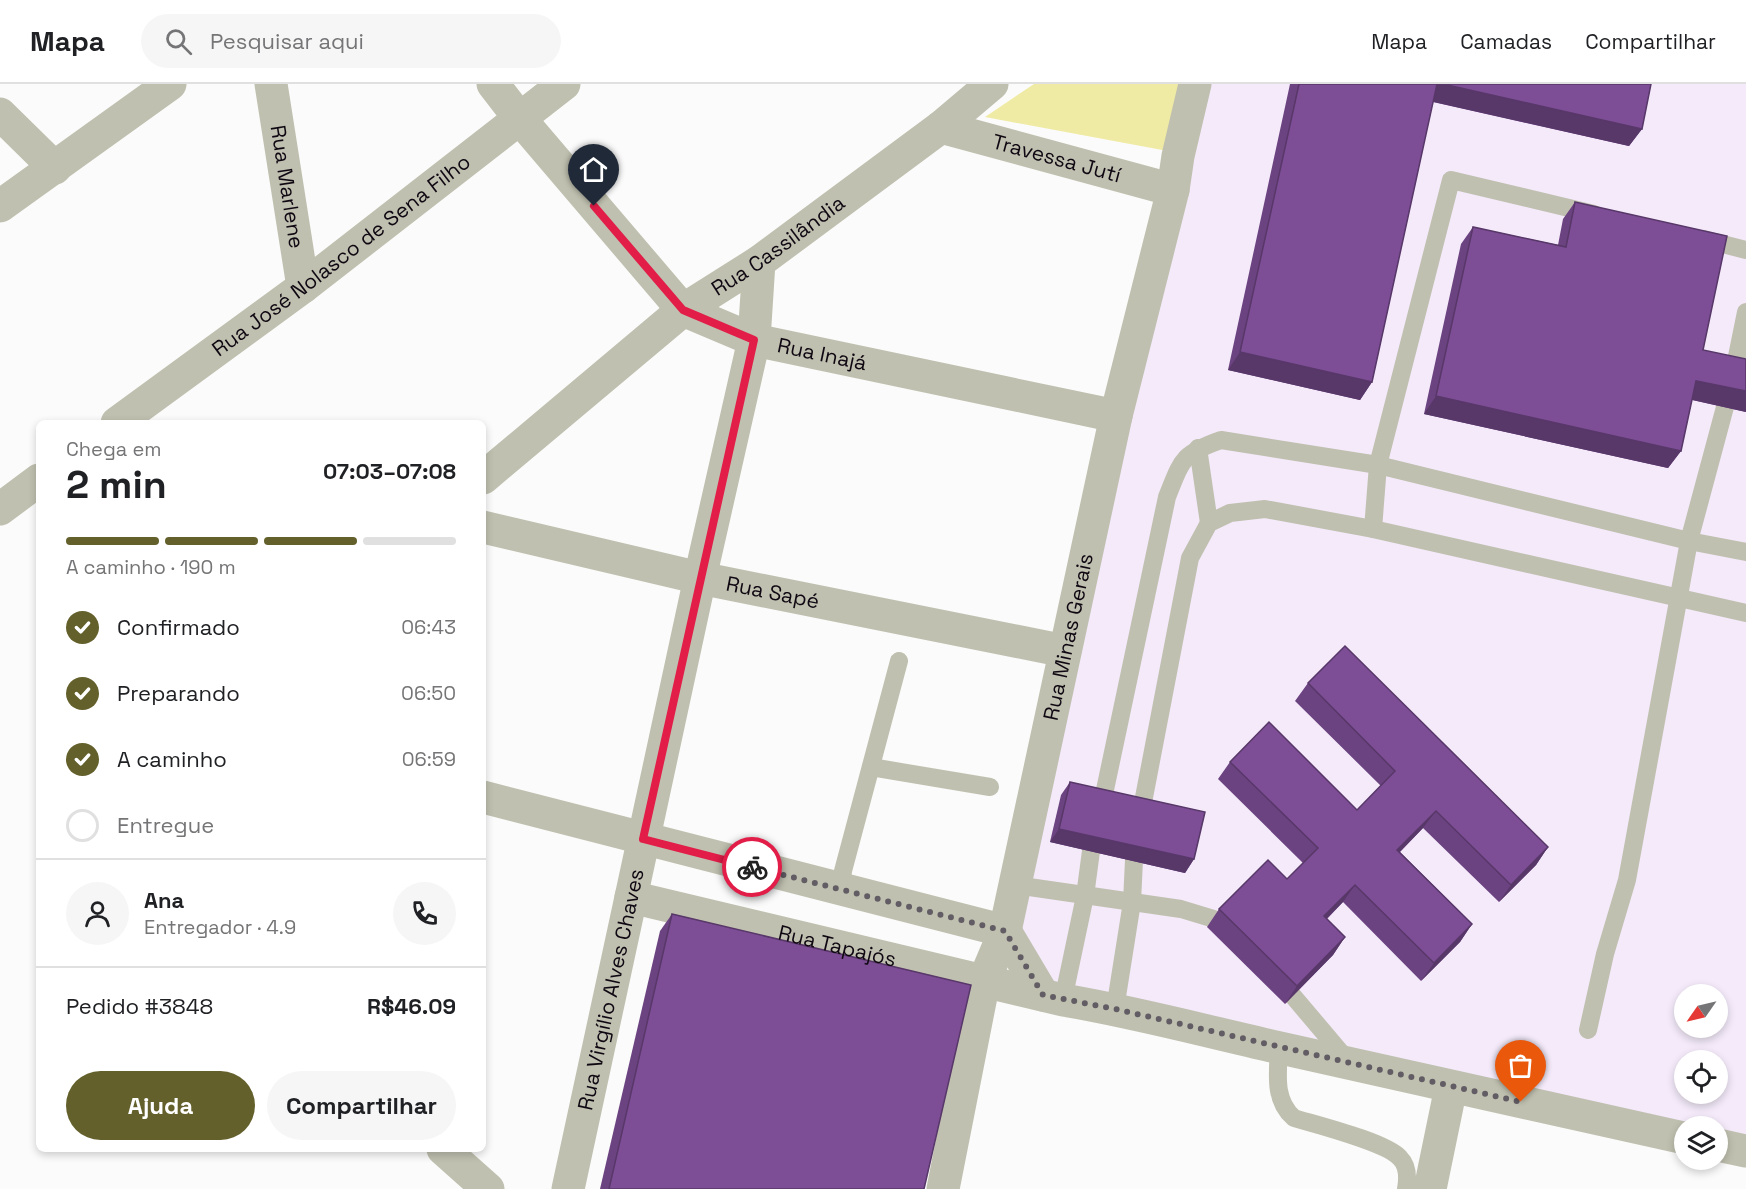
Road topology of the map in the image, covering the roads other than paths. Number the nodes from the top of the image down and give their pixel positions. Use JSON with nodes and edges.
{"nodes":[{"id":1,"x":170,"y":84,"type":"edge"},
{"id":2,"x":271,"y":84,"type":"edge"},
{"id":3,"x":494,"y":84,"type":"edge"},
{"id":4,"x":564,"y":84,"type":"edge"},
{"id":5,"x":992,"y":84,"type":"edge"},
{"id":6,"x":1195,"y":84,"type":"edge"},
{"id":7,"x":0,"y":114,"type":"edge"},
{"id":8,"x":520,"y":118,"type":"junction"},
{"id":9,"x":942,"y":127,"type":"junction"},
{"id":10,"x":55,"y":168,"type":"junction"},
{"id":11,"x":1173,"y":190,"type":"junction"},
{"id":12,"x":0,"y":206,"type":"edge"},
{"id":13,"x":1610,"y":218,"type":"edge"},
{"id":14,"x":1689,"y":236,"type":"edge"},
{"id":15,"x":1746,"y":250,"type":"edge"},
{"id":16,"x":759,"y":262,"type":"junction"},
{"id":17,"x":303,"y":287,"type":"junction"},
{"id":18,"x":683,"y":310,"type":"junction"},
{"id":19,"x":1746,"y":312,"type":"edge"},
{"id":20,"x":754,"y":340,"type":"junction"},
{"id":21,"x":1733,"y":376,"type":"edge"},
{"id":22,"x":1725,"y":407,"type":"edge"},
{"id":23,"x":1116,"y":416,"type":"junction"},
{"id":24,"x":121,"y":420,"type":"edge"},
{"id":25,"x":1198,"y":448,"type":"junction"},
{"id":26,"x":1378,"y":465,"type":"junction"},
{"id":27,"x":486,"y":475,"type":"edge"},
{"id":28,"x":36,"y":482,"type":"edge"},
{"id":29,"x":0,"y":509,"type":"edge"},
{"id":30,"x":1209,"y":523,"type":"junction"},
{"id":31,"x":486,"y":528,"type":"edge"},
{"id":32,"x":1373,"y":529,"type":"junction"},
{"id":33,"x":1689,"y":541,"type":"junction"},
{"id":34,"x":1746,"y":552,"type":"edge"},
{"id":35,"x":700,"y":578,"type":"junction"},
{"id":36,"x":1678,"y":599,"type":"junction"},
{"id":37,"x":1746,"y":613,"type":"edge"},
{"id":38,"x":1065,"y":651,"type":"junction"},
{"id":39,"x":899,"y":661,"type":"dead end"},
{"id":40,"x":871,"y":767,"type":"junction"},
{"id":41,"x":990,"y":787,"type":"dead end"},
{"id":42,"x":486,"y":797,"type":"edge"},
{"id":43,"x":1102,"y":804,"type":"edge"},
{"id":44,"x":1141,"y":813,"type":"edge"},
{"id":45,"x":643,"y":839,"type":"junction"},
{"id":46,"x":1091,"y":851,"type":"edge"},
{"id":47,"x":1134,"y":860,"type":"edge"},
{"id":48,"x":1015,"y":885,"type":"junction"},
{"id":49,"x":841,"y":890,"type":"junction"},
{"id":50,"x":1085,"y":896,"type":"junction"},
{"id":51,"x":631,"y":897,"type":"junction"},
{"id":52,"x":1132,"y":902,"type":"junction"},
{"id":53,"x":1214,"y":919,"type":"dead end"},
{"id":54,"x":1005,"y":931,"type":"junction"},
{"id":55,"x":984,"y":981,"type":"junction"},
{"id":56,"x":1293,"y":996,"type":"edge"},
{"id":57,"x":1053,"y":998,"type":"junction"},
{"id":58,"x":1115,"y":1009,"type":"junction"},
{"id":59,"x":1588,"y":1030,"type":"dead end"},
{"id":60,"x":1279,"y":1047,"type":"junction"},
{"id":61,"x":1348,"y":1062,"type":"junction"},
{"id":62,"x":1451,"y":1087,"type":"junction"},
{"id":63,"x":1674,"y":1136,"type":"edge"},
{"id":64,"x":1728,"y":1147,"type":"edge"},
{"id":65,"x":1746,"y":1151,"type":"edge"},
{"id":66,"x":446,"y":1152,"type":"edge"},
{"id":67,"x":488,"y":1189,"type":"edge"},
{"id":68,"x":568,"y":1189,"type":"edge"},
{"id":69,"x":943,"y":1189,"type":"edge"},
{"id":70,"x":1406,"y":1189,"type":"edge"},
{"id":71,"x":1430,"y":1189,"type":"edge"}],
"edges":[{"from":1,"to":10,"type":"street"},
{"from":2,"to":17,"type":"street","name":"Rua Marlene"},
{"from":3,"to":8,"type":"street","name":"Rua Inajá"},
{"from":4,"to":8,"type":"street","name":"Rua José Nolasco de Sena Filho"},
{"from":5,"to":9,"type":"street","name":"Rua Cassilândia"},
{"from":6,"to":11,"type":"street","name":"Rua Minas Gerais"},
{"from":7,"to":10,"type":"street"},
{"from":8,"to":17,"type":"street","name":"Rua José Nolasco de Sena Filho"},
{"from":8,"to":18,"type":"street","name":"Rua Inajá"},
{"from":9,"to":11,"type":"street","name":"Travessa Jutí"},
{"from":9,"to":16,"type":"street","name":"Rua Cassilândia"},
{"from":10,"to":12,"type":"street"},
{"from":11,"to":23,"type":"street","name":"Rua Minas Gerais"},
{"from":13,"to":26,"type":"lane"},
{"from":14,"to":15,"type":"lane"},
{"from":16,"to":18,"type":"street","name":"Rua Cassilândia"},
{"from":16,"to":20,"type":"street","name":"Rua Virgílio Alves Chaves"},
{"from":17,"to":24,"type":"street","name":"Rua José Nolasco de Sena Filho"},
{"from":18,"to":20,"type":"street","name":"Rua Inajá"},
{"from":18,"to":27,"type":"street","name":"Rua Cassilândia"},
{"from":19,"to":21,"type":"lane"},
{"from":20,"to":23,"type":"street","name":"Rua Inajá"},
{"from":20,"to":35,"type":"street","name":"Rua Virgílio Alves Chaves"},
{"from":22,"to":33,"type":"lane"},
{"from":23,"to":38,"type":"street","name":"Rua Minas Gerais"},
{"from":25,"to":26,"type":"lane"},
{"from":25,"to":30,"type":"lane"},
{"from":25,"to":43,"type":"lane"},
{"from":26,"to":32,"type":"lane"},
{"from":26,"to":33,"type":"lane"},
{"from":28,"to":29,"type":"street"},
{"from":30,"to":32,"type":"lane"},
{"from":30,"to":44,"type":"lane"},
{"from":31,"to":35,"type":"street","name":"Rua Sapé"},
{"from":32,"to":36,"type":"lane"},
{"from":33,"to":34,"type":"lane"},
{"from":33,"to":36,"type":"lane"},
{"from":35,"to":38,"type":"street","name":"Rua Sapé"},
{"from":35,"to":45,"type":"street","name":"Rua Virgílio Alves Chaves"},
{"from":36,"to":37,"type":"lane"},
{"from":36,"to":59,"type":"lane"},
{"from":38,"to":48,"type":"street","name":"Rua Minas Gerais"},
{"from":39,"to":40,"type":"lane"},
{"from":40,"to":41,"type":"lane"},
{"from":40,"to":49,"type":"lane"},
{"from":42,"to":45,"type":"street"},
{"from":45,"to":49,"type":"street"},
{"from":45,"to":51,"type":"street","name":"Rua Virgílio Alves Chaves"},
{"from":46,"to":50,"type":"lane"},
{"from":47,"to":52,"type":"lane"},
{"from":48,"to":50,"type":"lane"},
{"from":48,"to":54,"type":"street","name":"Rua Minas Gerais"},
{"from":49,"to":54,"type":"street"},
{"from":50,"to":52,"type":"lane"},
{"from":50,"to":57,"type":"lane"},
{"from":51,"to":55,"type":"street","name":"Rua Tapajós"},
{"from":51,"to":68,"type":"street","name":"Rua Virgílio Alves Chaves"},
{"from":52,"to":53,"type":"lane"},
{"from":52,"to":58,"type":"lane"},
{"from":54,"to":55,"type":"street","name":"Rua Minas Gerais"},
{"from":54,"to":57,"type":"street"},
{"from":55,"to":57,"type":"street","name":"Rua Tapajós"},
{"from":55,"to":69,"type":"street","name":"Rua Minas Gerais"},
{"from":56,"to":61,"type":"lane"},
{"from":57,"to":58,"type":"street","name":"Rua Tapajós"},
{"from":58,"to":60,"type":"street","name":"Rua Tapajós"},
{"from":60,"to":61,"type":"street","name":"Rua Tapajós"},
{"from":60,"to":70,"type":"lane"},
{"from":61,"to":62,"type":"street","name":"Rua Tapajós"},
{"from":62,"to":63,"type":"street","name":"Rua Tapajós"},
{"from":62,"to":71,"type":"street"},
{"from":64,"to":65,"type":"street"},
{"from":66,"to":67,"type":"street"}]}
